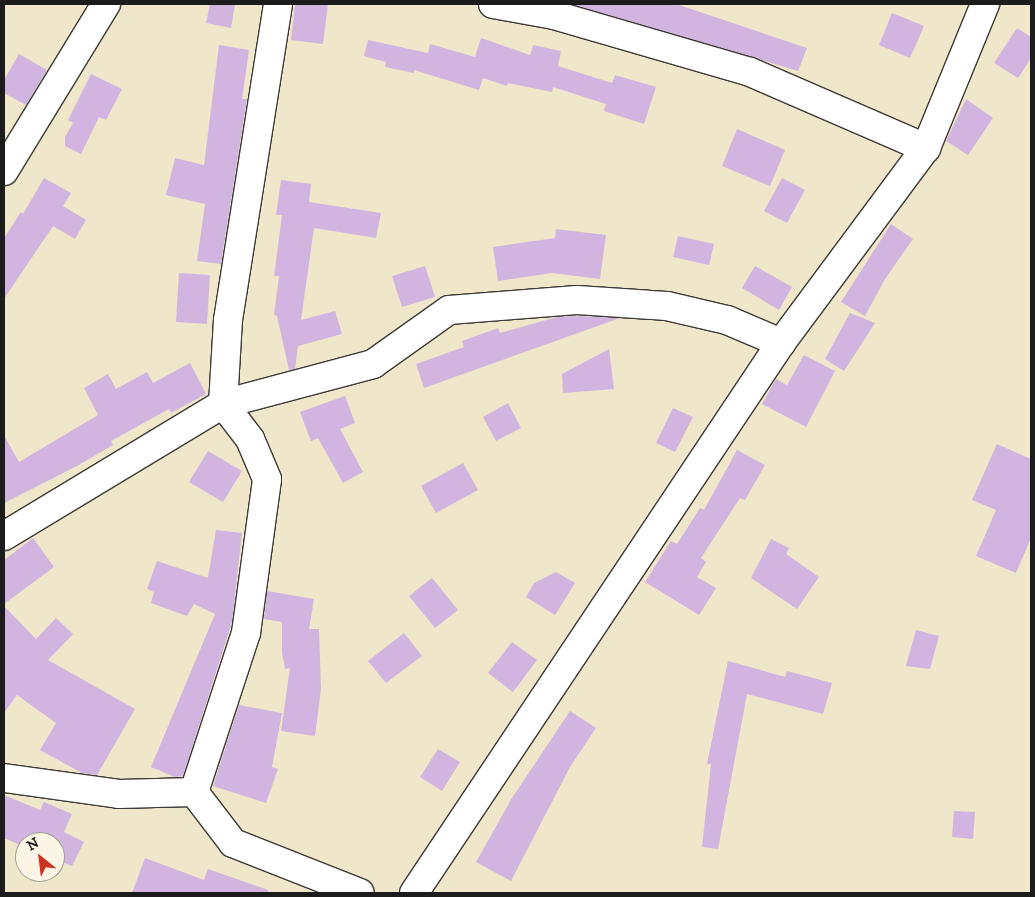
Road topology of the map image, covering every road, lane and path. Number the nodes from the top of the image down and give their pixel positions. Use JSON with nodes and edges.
{"nodes":[{"id":1,"x":106,"y":4,"type":"edge"},
{"id":2,"x":278,"y":4,"type":"edge"},
{"id":3,"x":493,"y":4,"type":"edge"},
{"id":4,"x":986,"y":4,"type":"edge"},
{"id":5,"x":556,"y":9,"type":"edge"},
{"id":6,"x":926,"y":148,"type":"junction"},
{"id":7,"x":4,"y":171,"type":"edge"},
{"id":8,"x":781,"y":343,"type":"junction"},
{"id":9,"x":223,"y":404,"type":"junction"},
{"id":10,"x":4,"y":536,"type":"edge"},
{"id":11,"x":4,"y":778,"type":"edge"},
{"id":12,"x":194,"y":792,"type":"junction"},
{"id":13,"x":360,"y":893,"type":"edge"},
{"id":14,"x":414,"y":893,"type":"edge"}],
"edges":[{"from":1,"to":7,"type":"street"},
{"from":2,"to":9,"type":"street"},
{"from":3,"to":5,"type":"street"},
{"from":4,"to":6,"type":"street"},
{"from":5,"to":6,"type":"street"},
{"from":6,"to":8,"type":"street"},
{"from":8,"to":9,"type":"street"},
{"from":8,"to":14,"type":"street"},
{"from":9,"to":10,"type":"street"},
{"from":9,"to":12,"type":"street"},
{"from":11,"to":12,"type":"street"},
{"from":12,"to":13,"type":"street"}]}
